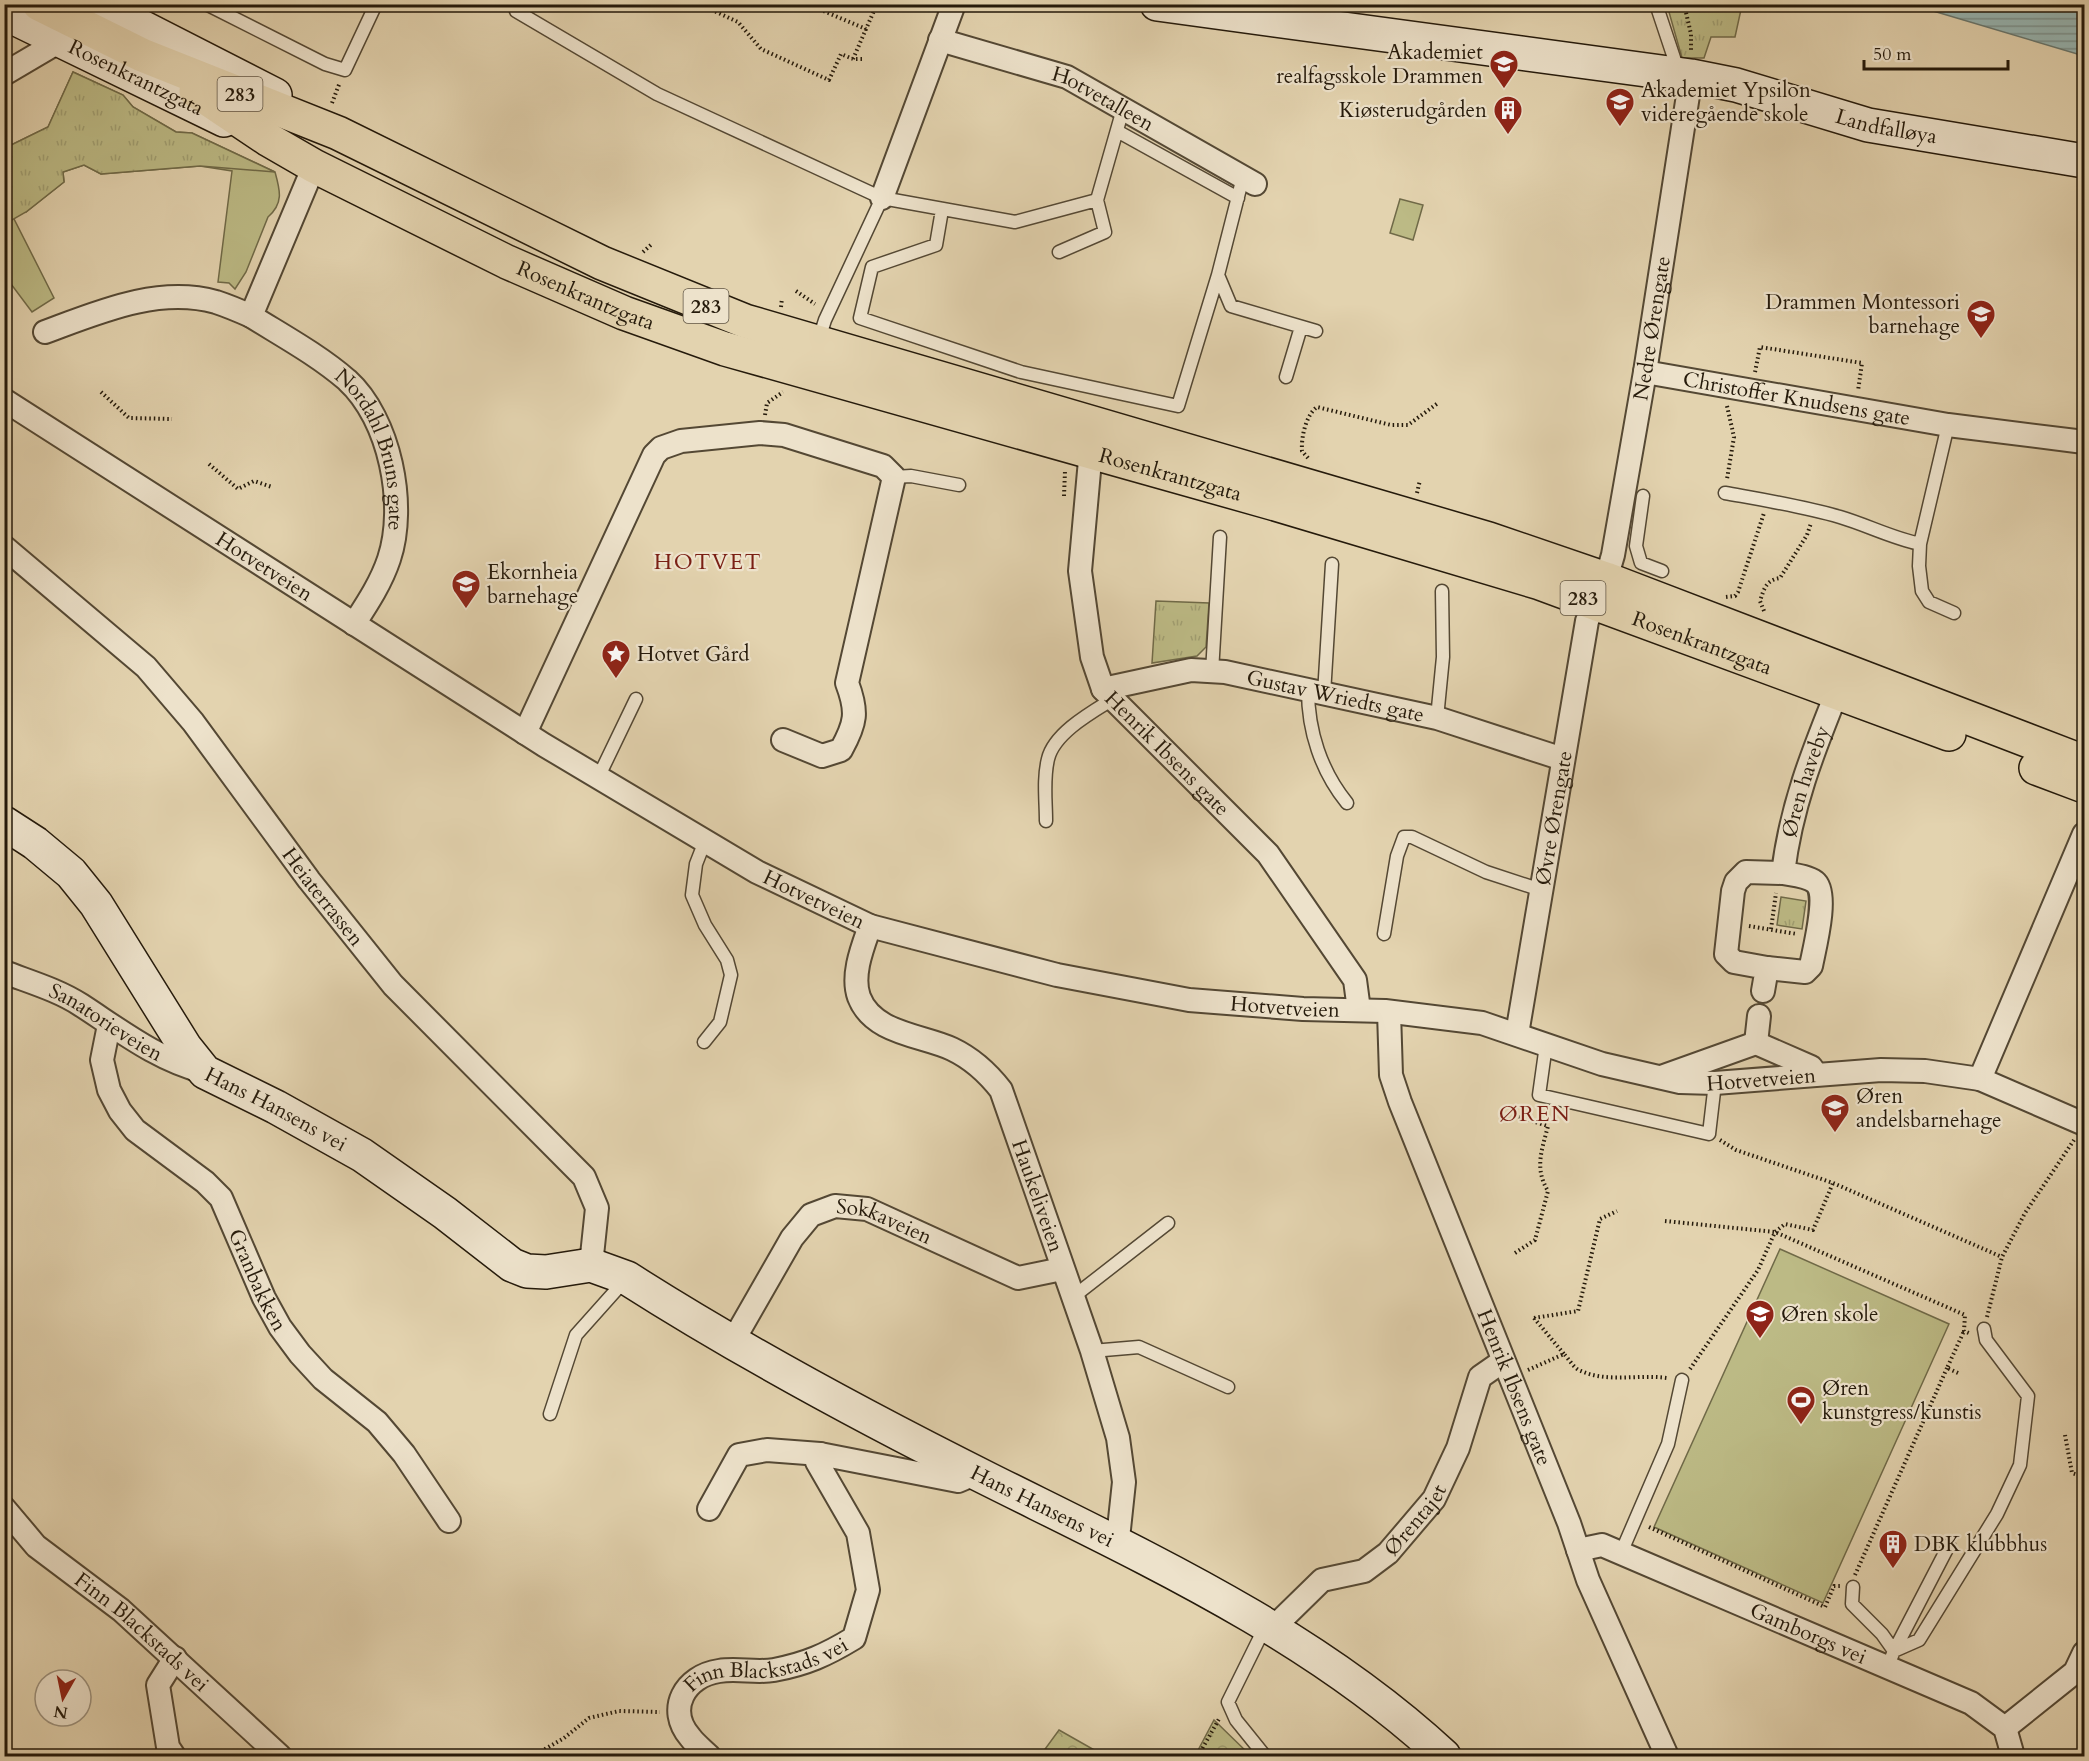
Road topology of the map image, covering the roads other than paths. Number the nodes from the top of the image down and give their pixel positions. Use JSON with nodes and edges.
{"nodes":[{"id":1,"x":39,"y":4,"type":"edge"},
{"id":2,"x":97,"y":4,"type":"edge"},
{"id":3,"x":206,"y":4,"type":"edge"},
{"id":4,"x":376,"y":4,"type":"edge"},
{"id":5,"x":954,"y":4,"type":"edge"},
{"id":6,"x":1157,"y":4,"type":"edge"},
{"id":7,"x":1656,"y":4,"type":"edge"},
{"id":8,"x":516,"y":11,"type":"dead end"},
{"id":9,"x":4,"y":13,"type":"edge"},
{"id":10,"x":940,"y":40,"type":"junction"},
{"id":11,"x":60,"y":41,"type":"junction"},
{"id":12,"x":142,"y":55,"type":"junction"},
{"id":13,"x":4,"y":74,"type":"edge"},
{"id":14,"x":1691,"y":76,"type":"junction"},
{"id":15,"x":1123,"y":109,"type":"junction"},
{"id":16,"x":334,"y":120,"type":"junction"},
{"id":17,"x":1117,"y":131,"type":"junction"},
{"id":18,"x":269,"y":140,"type":"junction"},
{"id":19,"x":2085,"y":161,"type":"edge"},
{"id":20,"x":314,"y":166,"type":"junction"},
{"id":21,"x":1245,"y":186,"type":"junction"},
{"id":22,"x":882,"y":198,"type":"junction"},
{"id":23,"x":1097,"y":200,"type":"junction"},
{"id":24,"x":942,"y":210,"type":"junction"},
{"id":25,"x":1059,"y":252,"type":"dead end"},
{"id":26,"x":1218,"y":275,"type":"junction"},
{"id":27,"x":251,"y":316,"type":"junction"},
{"id":28,"x":1301,"y":327,"type":"junction"},
{"id":29,"x":1316,"y":331,"type":"dead end"},
{"id":30,"x":45,"y":332,"type":"dead end"},
{"id":31,"x":808,"y":364,"type":"junction"},
{"id":32,"x":1645,"y":372,"type":"junction"},
{"id":33,"x":1286,"y":377,"type":"dead end"},
{"id":34,"x":4,"y":400,"type":"edge"},
{"id":35,"x":1948,"y":425,"type":"junction"},
{"id":36,"x":1093,"y":437,"type":"junction"},
{"id":37,"x":2085,"y":442,"type":"edge"},
{"id":38,"x":894,"y":477,"type":"junction"},
{"id":39,"x":959,"y":485,"type":"dead end"},
{"id":40,"x":1725,"y":493,"type":"road end"},
{"id":41,"x":1643,"y":495,"type":"dead end"},
{"id":42,"x":1628,"y":528,"type":"junction"},
{"id":43,"x":1220,"y":537,"type":"dead end"},
{"id":44,"x":1920,"y":544,"type":"junction"},
{"id":45,"x":4,"y":548,"type":"edge"},
{"id":46,"x":1332,"y":564,"type":"dead end"},
{"id":47,"x":1662,"y":571,"type":"dead end"},
{"id":48,"x":1442,"y":591,"type":"dead end"},
{"id":49,"x":1600,"y":591,"type":"junction"},
{"id":50,"x":1954,"y":613,"type":"dead end"},
{"id":51,"x":354,"y":624,"type":"junction"},
{"id":52,"x":1212,"y":672,"type":"junction"},
{"id":53,"x":1316,"y":692,"type":"junction"},
{"id":54,"x":1836,"y":692,"type":"junction"},
{"id":55,"x":1108,"y":694,"type":"junction"},
{"id":56,"x":636,"y":699,"type":"dead end"},
{"id":57,"x":1437,"y":718,"type":"junction"},
{"id":58,"x":525,"y":734,"type":"junction"},
{"id":59,"x":783,"y":740,"type":"dead end"},
{"id":60,"x":1563,"y":759,"type":"junction"},
{"id":61,"x":2085,"y":762,"type":"edge"},
{"id":62,"x":598,"y":778,"type":"junction"},
{"id":63,"x":2085,"y":786,"type":"edge"},
{"id":64,"x":1347,"y":803,"type":"dead end"},
{"id":65,"x":1046,"y":821,"type":"dead end"},
{"id":66,"x":4,"y":823,"type":"edge"},
{"id":67,"x":2085,"y":834,"type":"edge"},
{"id":68,"x":705,"y":841,"type":"junction"},
{"id":69,"x":1780,"y":880,"type":"junction"},
{"id":70,"x":1541,"y":890,"type":"junction"},
{"id":71,"x":870,"y":926,"type":"junction"},
{"id":72,"x":1384,"y":934,"type":"dead end"},
{"id":73,"x":1767,"y":968,"type":"junction"},
{"id":74,"x":4,"y":972,"type":"edge"},
{"id":75,"x":1763,"y":990,"type":"dead end"},
{"id":76,"x":1359,"y":1010,"type":"junction"},
{"id":77,"x":1389,"y":1012,"type":"junction"},
{"id":78,"x":1759,"y":1016,"type":"dead end"},
{"id":79,"x":108,"y":1025,"type":"junction"},
{"id":80,"x":1517,"y":1034,"type":"junction"},
{"id":81,"x":704,"y":1042,"type":"dead end"},
{"id":82,"x":1756,"y":1043,"type":"junction"},
{"id":83,"x":1545,"y":1045,"type":"junction"},
{"id":84,"x":205,"y":1072,"type":"junction"},
{"id":85,"x":1816,"y":1074,"type":"junction"},
{"id":86,"x":1658,"y":1079,"type":"junction"},
{"id":87,"x":1980,"y":1079,"type":"junction"},
{"id":88,"x":1715,"y":1083,"type":"junction"},
{"id":89,"x":2084,"y":1124,"type":"edge"},
{"id":90,"x":1168,"y":1223,"type":"dead end"},
{"id":91,"x":591,"y":1265,"type":"junction"},
{"id":92,"x":627,"y":1278,"type":"junction"},
{"id":93,"x":1068,"y":1284,"type":"junction"},
{"id":94,"x":1985,"y":1335,"type":"road end"},
{"id":95,"x":734,"y":1341,"type":"junction"},
{"id":96,"x":1092,"y":1351,"type":"junction"},
{"id":97,"x":1503,"y":1361,"type":"junction"},
{"id":98,"x":1682,"y":1380,"type":"road end"},
{"id":99,"x":1228,"y":1387,"type":"dead end"},
{"id":100,"x":550,"y":1414,"type":"dead end"},
{"id":101,"x":820,"y":1454,"type":"junction"},
{"id":102,"x":977,"y":1473,"type":"junction"},
{"id":103,"x":4,"y":1508,"type":"edge"},
{"id":104,"x":709,"y":1509,"type":"dead end"},
{"id":105,"x":449,"y":1521,"type":"dead end"},
{"id":106,"x":1113,"y":1541,"type":"junction"},
{"id":107,"x":1949,"y":1545,"type":"dead end"},
{"id":108,"x":1578,"y":1550,"type":"junction"},
{"id":109,"x":1621,"y":1553,"type":"junction"},
{"id":110,"x":1853,"y":1587,"type":"road end"},
{"id":111,"x":1269,"y":1627,"type":"junction"},
{"id":112,"x":2085,"y":1653,"type":"edge"},
{"id":113,"x":175,"y":1658,"type":"junction"},
{"id":114,"x":1891,"y":1660,"type":"junction"},
{"id":115,"x":2005,"y":1728,"type":"junction"},
{"id":116,"x":174,"y":1756,"type":"edge"},
{"id":117,"x":280,"y":1756,"type":"edge"},
{"id":118,"x":710,"y":1756,"type":"edge"},
{"id":119,"x":1264,"y":1756,"type":"edge"},
{"id":120,"x":1444,"y":1756,"type":"edge"},
{"id":121,"x":1667,"y":1756,"type":"edge"},
{"id":122,"x":2013,"y":1756,"type":"edge"}],
"edges":[{"from":1,"to":12,"type":"main road","name":"Rosenkrantzgata","number":"283"},
{"from":2,"to":16,"type":"main road","name":"Rosenkrantzgata"},
{"from":3,"to":4,"type":"lane"},
{"from":5,"to":10,"type":"street"},
{"from":6,"to":14,"type":"main road","name":"Landfalløya"},
{"from":7,"to":14,"type":"lane"},
{"from":8,"to":22,"type":"lane"},
{"from":9,"to":11,"type":"main road","name":"Rosenkrantzgata"},
{"from":10,"to":15,"type":"street","name":"Hotvetalleen"},
{"from":10,"to":22,"type":"street"},
{"from":11,"to":13,"type":"street"},
{"from":11,"to":18,"type":"main road","name":"Rosenkrantzgata"},
{"from":12,"to":16,"type":"main road","name":"Rosenkrantzgata","number":"283"},
{"from":12,"to":18,"type":"main road","name":"Rosenkrantzgata","number":"283"},
{"from":14,"to":19,"type":"main road","name":"Landfalløya"},
{"from":14,"to":32,"type":"street","name":"Nedre Ørengate"},
{"from":15,"to":17,"type":"lane"},
{"from":15,"to":21,"type":"street","name":"Hotvetalleen"},
{"from":16,"to":31,"type":"main road","name":"Rosenkrantzgata","number":"283"},
{"from":17,"to":21,"type":"lane"},
{"from":17,"to":23,"type":"lane"},
{"from":18,"to":20,"type":"main road","name":"Rosenkrantzgata","number":"283"},
{"from":20,"to":27,"type":"street"},
{"from":20,"to":31,"type":"main road","name":"Rosenkrantzgata","number":"283"},
{"from":21,"to":26,"type":"lane"},
{"from":22,"to":24,"type":"lane"},
{"from":22,"to":31,"type":"lane"},
{"from":23,"to":24,"type":"lane"},
{"from":23,"to":25,"type":"lane"},
{"from":24,"to":26,"type":"lane"},
{"from":26,"to":28,"type":"lane"},
{"from":27,"to":30,"type":"street","name":"Nordahl Bruns gate"},
{"from":27,"to":51,"type":"street","name":"Nordahl Bruns gate"},
{"from":28,"to":29,"type":"lane"},
{"from":28,"to":33,"type":"lane"},
{"from":31,"to":36,"type":"main road","name":"Rosenkrantzgata","number":"283"},
{"from":32,"to":35,"type":"street","name":"Christoffer Knudsens gate"},
{"from":32,"to":42,"type":"street","name":"Nedre Ørengate"},
{"from":34,"to":51,"type":"street","name":"Hotvetveien"},
{"from":35,"to":37,"type":"street","name":"Christoffer Knudsens gate"},
{"from":35,"to":44,"type":"lane"},
{"from":36,"to":49,"type":"main road","name":"Rosenkrantzgata","number":"283"},
{"from":36,"to":55,"type":"street","name":"Henrik Ibsens gate"},
{"from":38,"to":39,"type":"lane"},
{"from":38,"to":58,"type":"street"},
{"from":38,"to":59,"type":"street"},
{"from":40,"to":44,"type":"lane"},
{"from":41,"to":42,"type":"lane"},
{"from":42,"to":47,"type":"lane"},
{"from":42,"to":49,"type":"street","name":"Nedre Ørengate"},
{"from":43,"to":52,"type":"lane"},
{"from":44,"to":50,"type":"lane"},
{"from":45,"to":91,"type":"street","name":"Heiaterrassen"},
{"from":46,"to":53,"type":"lane"},
{"from":48,"to":57,"type":"lane"},
{"from":49,"to":54,"type":"main road","name":"Rosenkrantzgata","number":"283"},
{"from":49,"to":60,"type":"street","name":"Øvre Ørengate"},
{"from":49,"to":61,"type":"main road","name":"Rosenkrantzgata","number":"283"},
{"from":51,"to":58,"type":"street","name":"Hotvetveien"},
{"from":52,"to":53,"type":"street","name":"Gustav Wriedts gate"},
{"from":52,"to":55,"type":"street","name":"Gustav Wriedts gate"},
{"from":53,"to":57,"type":"street","name":"Gustav Wriedts gate"},
{"from":53,"to":64,"type":"lane"},
{"from":54,"to":63,"type":"main road","name":"Rosenkrantzgata","number":"283"},
{"from":54,"to":69,"type":"street","name":"Øren haveby"},
{"from":55,"to":65,"type":"lane"},
{"from":55,"to":76,"type":"street","name":"Henrik Ibsens gate"},
{"from":56,"to":62,"type":"lane"},
{"from":57,"to":60,"type":"street","name":"Gustav Wriedts gate"},
{"from":58,"to":62,"type":"street","name":"Hotvetveien"},
{"from":60,"to":70,"type":"street","name":"Øvre Ørengate"},
{"from":62,"to":68,"type":"street","name":"Hotvetveien"},
{"from":66,"to":84,"type":"main road","name":"Hans Hansens vei"},
{"from":67,"to":87,"type":"street"},
{"from":68,"to":71,"type":"street","name":"Hotvetveien"},
{"from":68,"to":81,"type":"lane"},
{"from":69,"to":73,"type":"street"},
{"from":69,"to":73,"type":"street"},
{"from":70,"to":72,"type":"lane"},
{"from":70,"to":80,"type":"street","name":"Øvre Ørengate"},
{"from":71,"to":76,"type":"street","name":"Hotvetveien"},
{"from":71,"to":93,"type":"street","name":"Haukeliveien"},
{"from":73,"to":75,"type":"street"},
{"from":74,"to":79,"type":"street","name":"Sanatorieveien"},
{"from":76,"to":77,"type":"street","name":"Hotvetveien"},
{"from":77,"to":80,"type":"street","name":"Hotvetveien"},
{"from":77,"to":97,"type":"street","name":"Henrik Ibsens gate"},
{"from":78,"to":82,"type":"street"},
{"from":79,"to":84,"type":"street","name":"Sanatorieveien"},
{"from":79,"to":105,"type":"street","name":"Granbakken"},
{"from":80,"to":83,"type":"street","name":"Hotvetveien"},
{"from":82,"to":85,"type":"street"},
{"from":82,"to":86,"type":"street"},
{"from":83,"to":86,"type":"street","name":"Hotvetveien"},
{"from":83,"to":88,"type":"lane"},
{"from":84,"to":91,"type":"main road","name":"Hans Hansens vei"},
{"from":85,"to":87,"type":"street","name":"Hotvetveien"},
{"from":85,"to":88,"type":"street","name":"Hotvetveien"},
{"from":86,"to":88,"type":"street","name":"Hotvetveien"},
{"from":87,"to":89,"type":"street","name":"Hotvetveien"},
{"from":90,"to":93,"type":"lane"},
{"from":91,"to":92,"type":"main road","name":"Hans Hansens vei"},
{"from":92,"to":95,"type":"main road","name":"Hans Hansens vei"},
{"from":92,"to":100,"type":"lane"},
{"from":93,"to":95,"type":"street","name":"Sokkaveien"},
{"from":93,"to":96,"type":"street","name":"Haukeliveien"},
{"from":94,"to":114,"type":"lane"},
{"from":95,"to":102,"type":"main road","name":"Hans Hansens vei"},
{"from":96,"to":99,"type":"lane"},
{"from":96,"to":106,"type":"street","name":"Haukeliveien"},
{"from":97,"to":108,"type":"street","name":"Henrik Ibsens gate"},
{"from":97,"to":111,"type":"street","name":"Ørentajet"},
{"from":98,"to":109,"type":"lane"},
{"from":101,"to":102,"type":"street"},
{"from":101,"to":104,"type":"street"},
{"from":101,"to":118,"type":"street","name":"Finn Blackstads vei"},
{"from":102,"to":106,"type":"main road","name":"Hans Hansens vei"},
{"from":103,"to":113,"type":"street","name":"Finn Blackstads vei"},
{"from":106,"to":111,"type":"main road","name":"Hans Hansens vei"},
{"from":107,"to":114,"type":"lane"},
{"from":108,"to":109,"type":"street","name":"Gamborgs vei"},
{"from":108,"to":121,"type":"street","name":"Henrik Ibsens gate"},
{"from":109,"to":114,"type":"street","name":"Gamborgs vei"},
{"from":110,"to":114,"type":"lane"},
{"from":111,"to":119,"type":"lane"},
{"from":111,"to":120,"type":"main road","name":"Hans Hansens vei"},
{"from":112,"to":115,"type":"street"},
{"from":113,"to":116,"type":"street"},
{"from":113,"to":117,"type":"street","name":"Finn Blackstads vei"},
{"from":114,"to":115,"type":"street","name":"Gamborgs vei"},
{"from":115,"to":122,"type":"street"}]}
